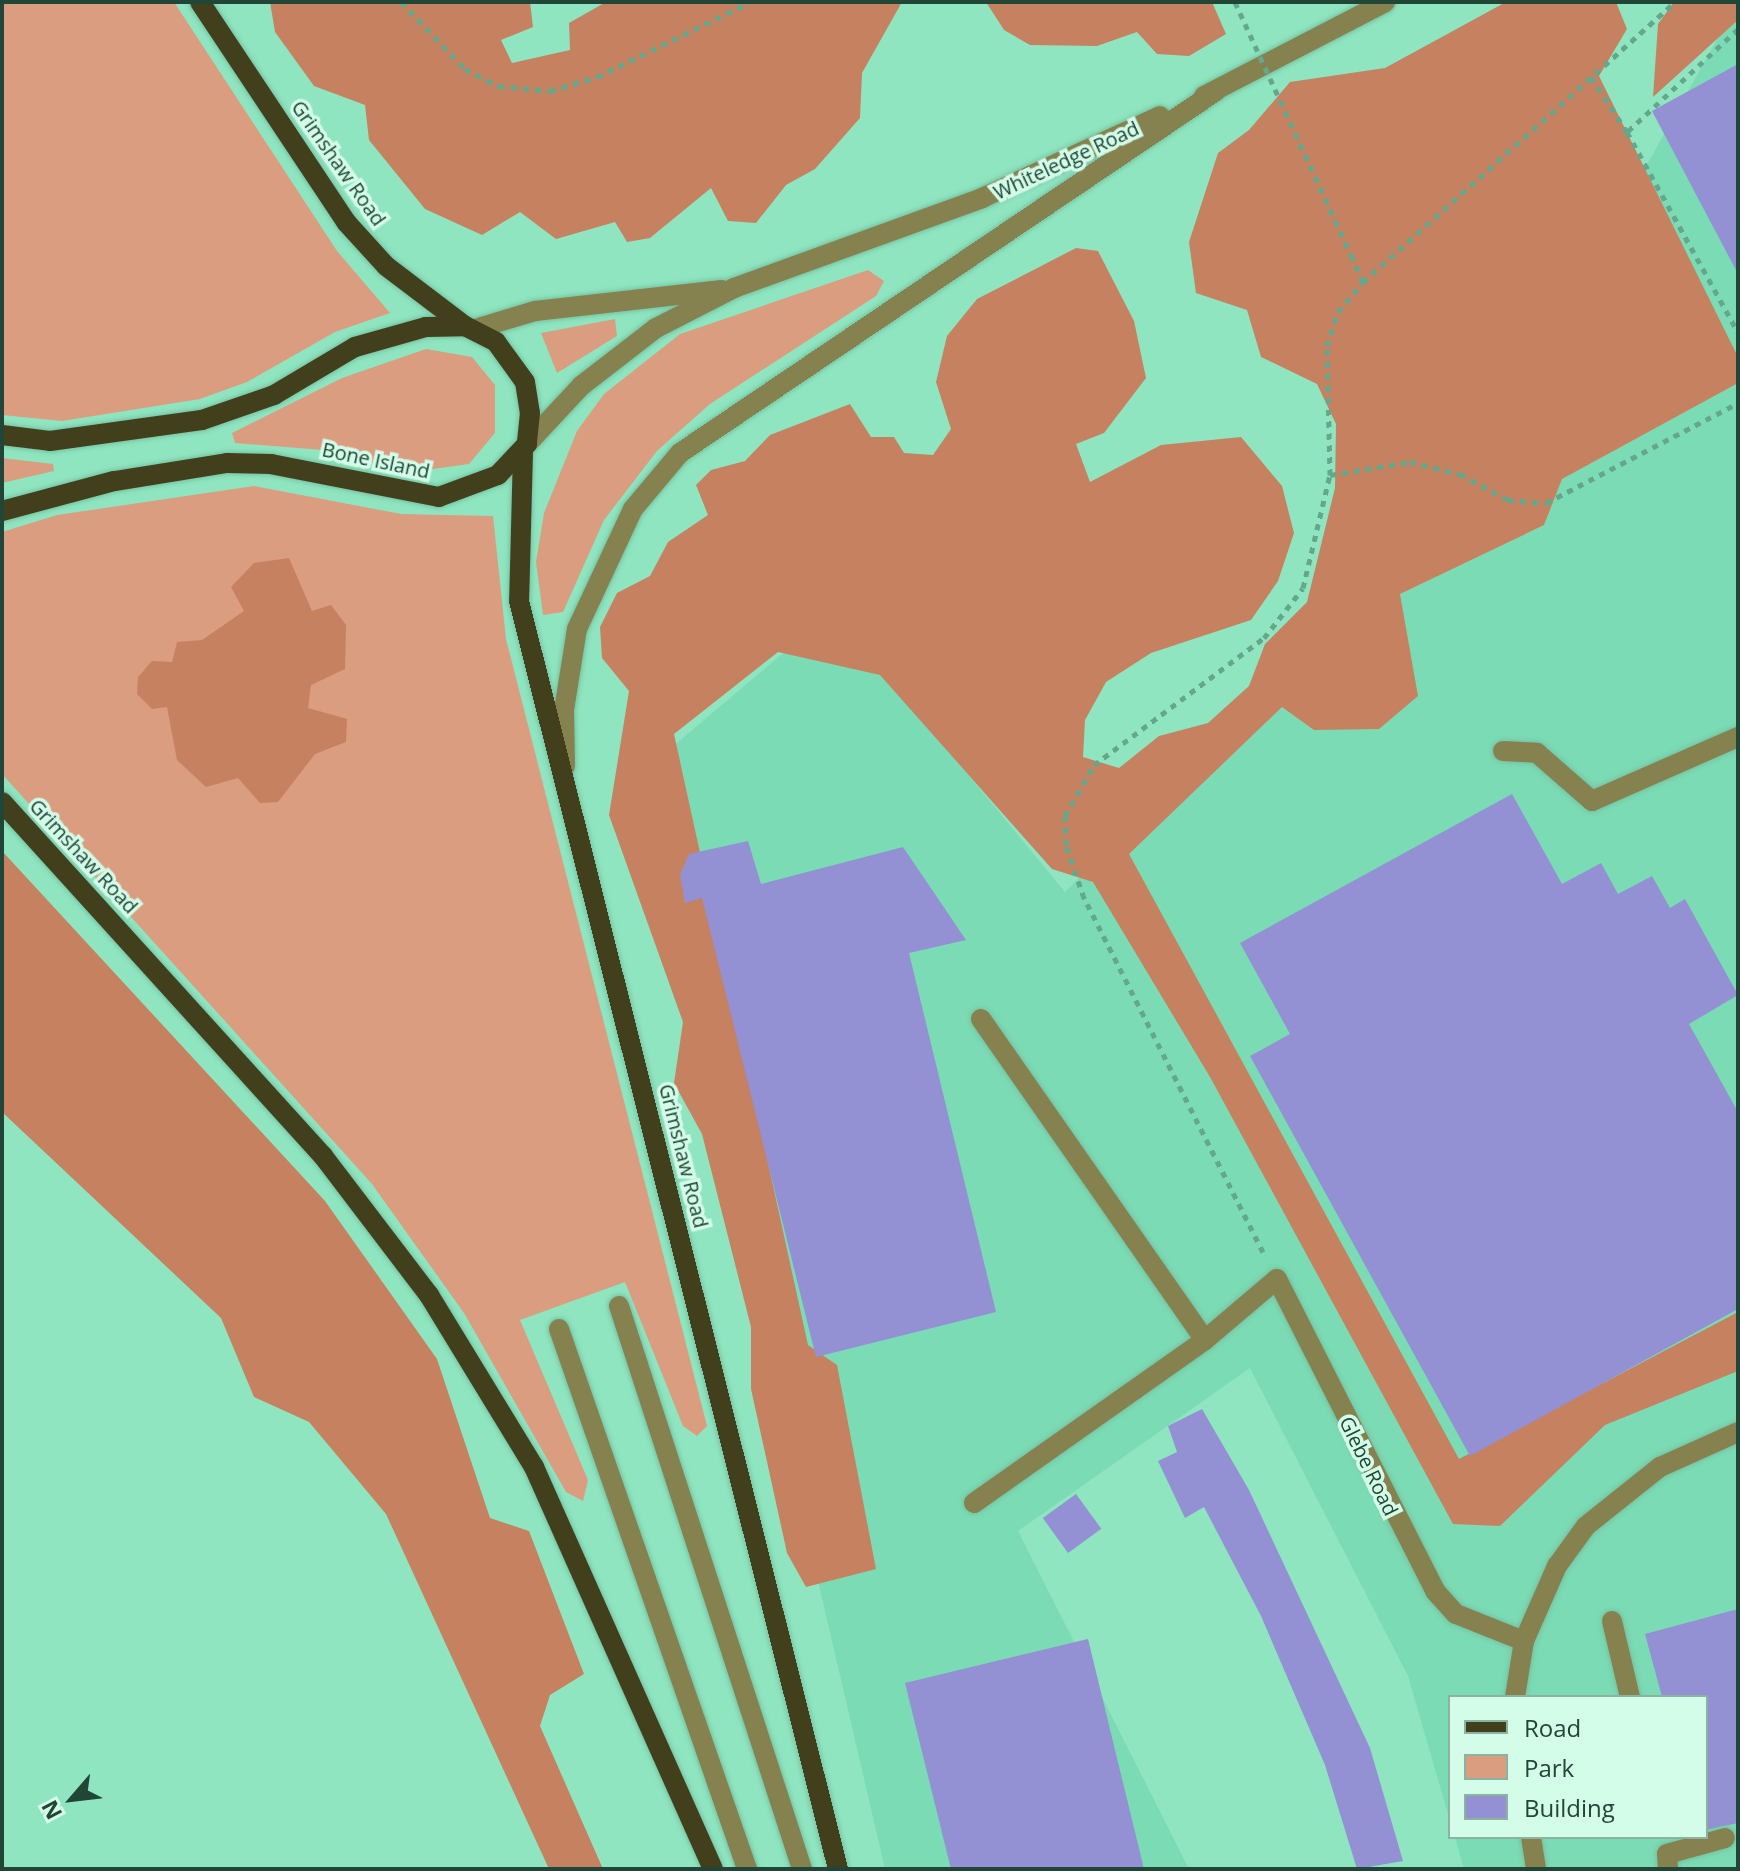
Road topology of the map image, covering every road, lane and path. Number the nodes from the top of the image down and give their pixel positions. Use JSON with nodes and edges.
{"nodes":[{"id":1,"x":200,"y":2,"type":"edge"},
{"id":2,"x":401,"y":2,"type":"edge"},
{"id":3,"x":750,"y":2,"type":"edge"},
{"id":4,"x":1235,"y":2,"type":"edge"},
{"id":5,"x":1385,"y":2,"type":"edge"},
{"id":6,"x":1675,"y":2,"type":"edge"},
{"id":7,"x":1738,"y":29,"type":"edge"},
{"id":8,"x":1591,"y":77,"type":"junction"},
{"id":9,"x":1216,"y":91,"type":"junction"},
{"id":10,"x":1627,"y":132,"type":"junction"},
{"id":11,"x":1363,"y":282,"type":"junction"},
{"id":12,"x":734,"y":288,"type":"junction"},
{"id":13,"x":470,"y":328,"type":"junction"},
{"id":14,"x":1738,"y":332,"type":"edge"},
{"id":15,"x":1738,"y":403,"type":"edge"},
{"id":16,"x":2,"y":435,"type":"edge"},
{"id":17,"x":525,"y":448,"type":"junction"},
{"id":18,"x":1330,"y":475,"type":"junction"},
{"id":19,"x":2,"y":511,"type":"edge"},
{"id":20,"x":1738,"y":737,"type":"edge"},
{"id":21,"x":1503,"y":751,"type":"dead end"},
{"id":22,"x":566,"y":783,"type":"junction"},
{"id":23,"x":2,"y":802,"type":"edge"},
{"id":24,"x":981,"y":1019,"type":"dead end"},
{"id":25,"x":1277,"y":1279,"type":"junction"},
{"id":26,"x":619,"y":1306,"type":"dead end"},
{"id":27,"x":559,"y":1329,"type":"dead end"},
{"id":28,"x":1205,"y":1340,"type":"junction"},
{"id":29,"x":1738,"y":1432,"type":"edge"},
{"id":30,"x":974,"y":1503,"type":"dead end"},
{"id":31,"x":1612,"y":1621,"type":"dead end"},
{"id":32,"x":1524,"y":1641,"type":"junction"},
{"id":33,"x":1515,"y":1695,"type":"edge"},
{"id":34,"x":1630,"y":1695,"type":"edge"},
{"id":35,"x":1725,"y":1838,"type":"dead end"},
{"id":36,"x":1531,"y":1839,"type":"edge"},
{"id":37,"x":1666,"y":1853,"type":"edge"},
{"id":38,"x":713,"y":1869,"type":"edge"},
{"id":39,"x":747,"y":1869,"type":"edge"},
{"id":40,"x":802,"y":1869,"type":"edge"},
{"id":41,"x":838,"y":1869,"type":"edge"},
{"id":42,"x":1536,"y":1869,"type":"edge"}],
"edges":[{"from":1,"to":13,"type":"main road","name":"Grimshaw Road"},
{"from":2,"to":3,"type":"path"},
{"from":4,"to":11,"type":"path","bridge":true},
{"from":5,"to":9,"type":"street","name":"Whiteledge Road"},
{"from":6,"to":8,"type":"path"},
{"from":7,"to":10,"type":"path"},
{"from":8,"to":10,"type":"path"},
{"from":8,"to":11,"type":"path"},
{"from":9,"to":12,"type":"street","name":"Whiteledge Road"},
{"from":9,"to":22,"type":"street"},
{"from":10,"to":14,"type":"path"},
{"from":11,"to":18,"type":"path"},
{"from":12,"to":13,"type":"street","name":"Whiteledge Road"},
{"from":12,"to":17,"type":"street","name":"Whiteledge Road"},
{"from":13,"to":16,"type":"main road"},
{"from":13,"to":17,"type":"main road"},
{"from":15,"to":18,"type":"path"},
{"from":17,"to":19,"type":"main road","name":"Bone Island"},
{"from":17,"to":22,"type":"main road","name":"Grimshaw Road"},
{"from":18,"to":25,"type":"path"},
{"from":20,"to":21,"type":"street"},
{"from":22,"to":41,"type":"main road","name":"Grimshaw Road"},
{"from":23,"to":38,"type":"main road","name":"Grimshaw Road"},
{"from":24,"to":28,"type":"street"},
{"from":25,"to":28,"type":"street"},
{"from":25,"to":32,"type":"street","name":"Glebe Road"},
{"from":26,"to":40,"type":"street"},
{"from":27,"to":39,"type":"street"},
{"from":28,"to":30,"type":"street"},
{"from":29,"to":32,"type":"street"},
{"from":31,"to":34,"type":"street"},
{"from":32,"to":33,"type":"street"},
{"from":35,"to":37,"type":"street"},
{"from":36,"to":42,"type":"street"}]}
